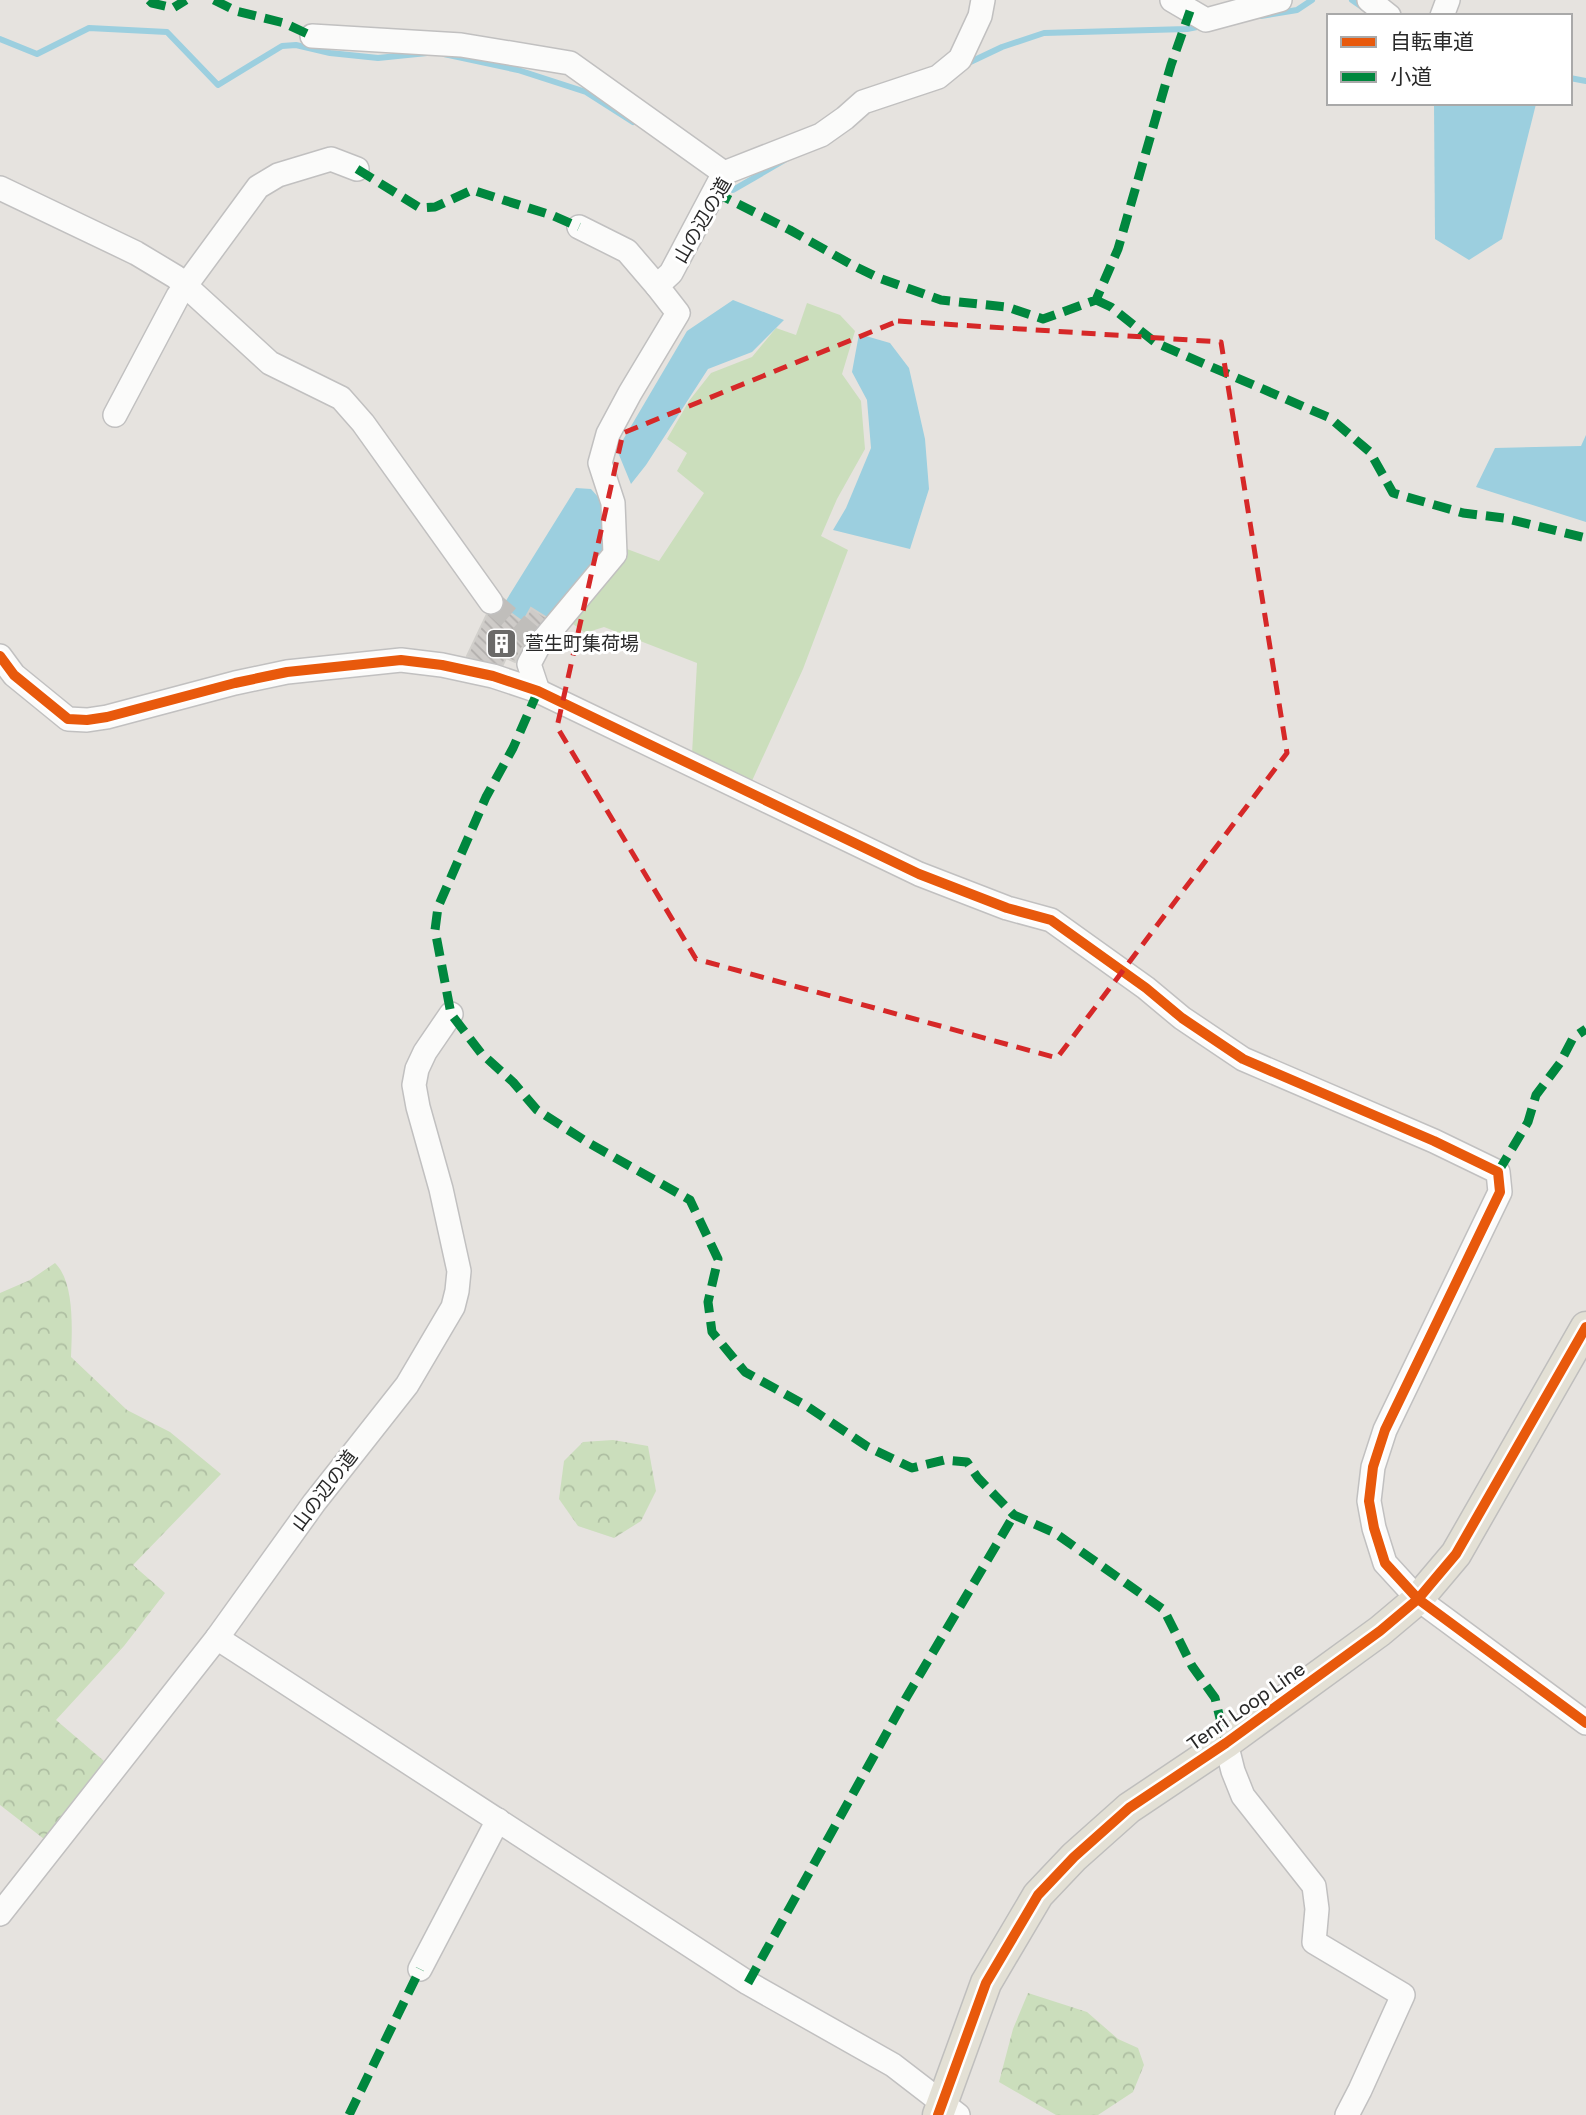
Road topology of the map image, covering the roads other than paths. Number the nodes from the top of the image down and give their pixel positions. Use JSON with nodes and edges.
{"nodes":[{"id":1,"x":983,"y":0,"type":"edge"},
{"id":2,"x":1172,"y":0,"type":"edge"},
{"id":3,"x":1280,"y":0,"type":"edge"},
{"id":4,"x":1369,"y":0,"type":"edge"},
{"id":5,"x":1386,"y":14,"type":"edge"},
{"id":6,"x":312,"y":36,"type":"dead end"},
{"id":7,"x":357,"y":169,"type":"dead end"},
{"id":8,"x":724,"y":173,"type":"junction"},
{"id":9,"x":0,"y":188,"type":"edge"},
{"id":10,"x":579,"y":227,"type":"dead end"},
{"id":11,"x":188,"y":285,"type":"junction"},
{"id":12,"x":657,"y":286,"type":"junction"},
{"id":13,"x":115,"y":415,"type":"dead end"},
{"id":14,"x":491,"y":602,"type":"tunnel mouth"},
{"id":15,"x":0,"y":656,"type":"edge"},
{"id":16,"x":538,"y":691,"type":"junction"},
{"id":17,"x":451,"y":1014,"type":"dead end"},
{"id":18,"x":1586,"y":1327,"type":"edge"},
{"id":19,"x":1418,"y":1599,"type":"junction"},
{"id":20,"x":217,"y":1638,"type":"junction"},
{"id":21,"x":1586,"y":1723,"type":"edge"},
{"id":22,"x":1226,"y":1743,"type":"junction"},
{"id":23,"x":498,"y":1820,"type":"junction"},
{"id":24,"x":0,"y":1914,"type":"edge"},
{"id":25,"x":420,"y":1969,"type":"dead end"},
{"id":26,"x":946,"y":2111,"type":"edge"},
{"id":27,"x":1347,"y":2115,"type":"edge"}],
"edges":[{"from":1,"to":8,"type":"street","name":"山の辺の道"},
{"from":2,"to":3,"type":"street"},
{"from":4,"to":5,"type":"street"},
{"from":6,"to":8,"type":"street"},
{"from":7,"to":11,"type":"street"},
{"from":8,"to":12,"type":"street","name":"山の辺の道"},
{"from":9,"to":11,"type":"street"},
{"from":10,"to":12,"type":"street"},
{"from":11,"to":13,"type":"street"},
{"from":11,"to":14,"type":"street"},
{"from":12,"to":16,"type":"street"},
{"from":15,"to":16,"type":"street"},
{"from":16,"to":19,"type":"street"},
{"from":17,"to":20,"type":"street","name":"山の辺の道"},
{"from":18,"to":19,"type":"main road","name":"Tenri Loop Line"},
{"from":19,"to":21,"type":"street"},
{"from":19,"to":22,"type":"main road","name":"Tenri Loop Line"},
{"from":20,"to":23,"type":"street"},
{"from":20,"to":24,"type":"street","name":"山の辺の道"},
{"from":22,"to":26,"type":"main road","name":"Tenri Loop Line"},
{"from":22,"to":27,"type":"street"},
{"from":23,"to":25,"type":"street"},
{"from":23,"to":26,"type":"street"}]}
